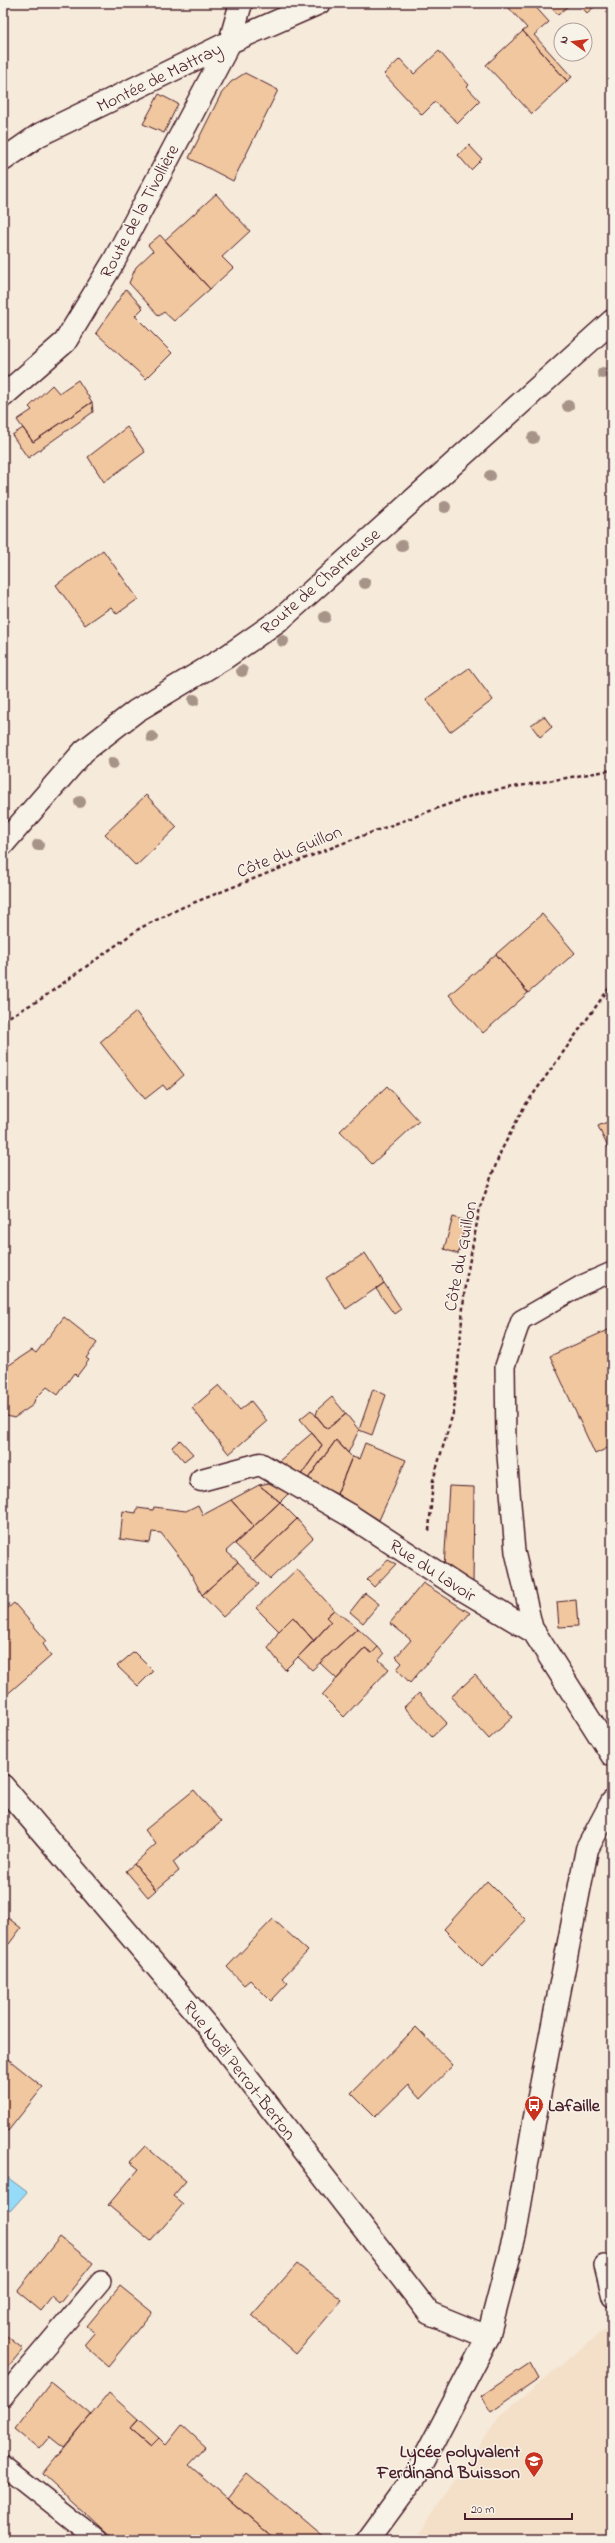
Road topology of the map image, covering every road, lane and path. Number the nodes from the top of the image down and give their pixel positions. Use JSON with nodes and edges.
{"nodes":[{"id":1,"x":242,"y":3,"type":"edge"},
{"id":2,"x":319,"y":3,"type":"edge"},
{"id":3,"x":230,"y":42,"type":"junction"},
{"id":4,"x":3,"y":160,"type":"edge"},
{"id":5,"x":612,"y":321,"type":"edge"},
{"id":6,"x":3,"y":396,"type":"edge"},
{"id":7,"x":612,"y":770,"type":"edge"},
{"id":8,"x":3,"y":844,"type":"edge"},
{"id":9,"x":612,"y":984,"type":"edge"},
{"id":10,"x":3,"y":1020,"type":"edge"},
{"id":11,"x":612,"y":1272,"type":"edge"},
{"id":12,"x":202,"y":1480,"type":"dead end"},
{"id":13,"x":426,"y":1566,"type":"junction"},
{"id":14,"x":534,"y":1632,"type":"junction"},
{"id":15,"x":612,"y":1755,"type":"edge"},
{"id":16,"x":3,"y":1786,"type":"edge"},
{"id":17,"x":612,"y":1802,"type":"edge"},
{"id":18,"x":604,"y":2265,"type":"dead end"},
{"id":19,"x":101,"y":2281,"type":"dead end"},
{"id":20,"x":612,"y":2297,"type":"edge"},
{"id":21,"x":488,"y":2337,"type":"junction"},
{"id":22,"x":3,"y":2397,"type":"edge"},
{"id":23,"x":3,"y":2465,"type":"edge"},
{"id":24,"x":98,"y":2540,"type":"edge"},
{"id":25,"x":368,"y":2540,"type":"edge"}],
"edges":[{"from":1,"to":3,"type":"street","name":"Route de la Tivollière"},
{"from":2,"to":3,"type":"street","name":"Montée de Mattray"},
{"from":3,"to":4,"type":"street","name":"Montée de Mattray"},
{"from":3,"to":6,"type":"street","name":"Route de la Tivollière"},
{"from":5,"to":8,"type":"street","name":"Route de Chartreuse"},
{"from":7,"to":10,"type":"path","name":"Côte du Guillon"},
{"from":9,"to":13,"type":"path","name":"Côte du Guillon"},
{"from":11,"to":14,"type":"lane"},
{"from":12,"to":13,"type":"street","name":"Rue du Lavoir"},
{"from":13,"to":14,"type":"street","name":"Rue du Lavoir"},
{"from":14,"to":15,"type":"street","name":"Rue du Lavoir"},
{"from":16,"to":21,"type":"street","name":"Rue Noël Perrot-Berton"},
{"from":17,"to":21,"type":"street"},
{"from":18,"to":20,"type":"lane"},
{"from":19,"to":22,"type":"lane"},
{"from":21,"to":25,"type":"street"},
{"from":23,"to":24,"type":"lane"}]}
